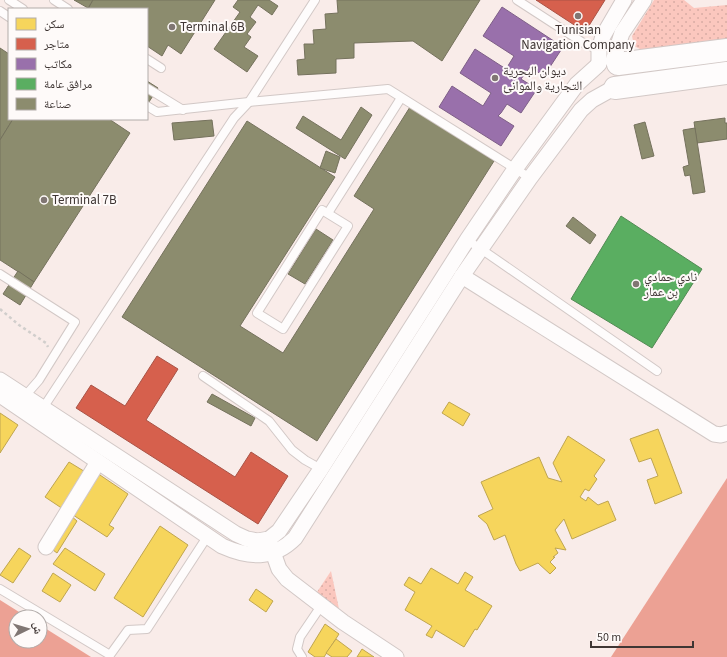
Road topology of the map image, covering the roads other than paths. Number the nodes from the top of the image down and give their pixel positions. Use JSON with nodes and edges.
{"nodes":[{"id":1,"x":9,"y":0,"type":"edge"},
{"id":2,"x":54,"y":0,"type":"edge"},
{"id":3,"x":315,"y":0,"type":"edge"},
{"id":4,"x":517,"y":0,"type":"edge"},
{"id":5,"x":624,"y":0,"type":"edge"},
{"id":6,"x":644,"y":0,"type":"edge"},
{"id":7,"x":21,"y":8,"type":"edge"},
{"id":8,"x":66,"y":8,"type":"edge"},
{"id":9,"x":727,"y":50,"type":"edge"},
{"id":10,"x":148,"y":60,"type":"edge"},
{"id":11,"x":605,"y":61,"type":"junction"},
{"id":12,"x":161,"y":68,"type":"dead end"},
{"id":13,"x":727,"y":73,"type":"edge"},
{"id":14,"x":148,"y":89,"type":"edge"},
{"id":15,"x":613,"y":89,"type":"junction"},
{"id":16,"x":401,"y":98,"type":"junction"},
{"id":17,"x":249,"y":102,"type":"junction"},
{"id":18,"x":148,"y":107,"type":"edge"},
{"id":19,"x":183,"y":110,"type":"junction"},
{"id":20,"x":515,"y":169,"type":"junction"},
{"id":21,"x":530,"y":178,"type":"junction"},
{"id":22,"x":328,"y":213,"type":"junction"},
{"id":23,"x":467,"y":240,"type":"junction"},
{"id":24,"x":481,"y":249,"type":"junction"},
{"id":25,"x":2,"y":275,"type":"edge"},
{"id":26,"x":462,"y":276,"type":"junction"},
{"id":27,"x":657,"y":371,"type":"dead end"},
{"id":28,"x":203,"y":376,"type":"dead end"},
{"id":29,"x":0,"y":380,"type":"edge"},
{"id":30,"x":0,"y":395,"type":"edge"},
{"id":31,"x":25,"y":396,"type":"junction"},
{"id":32,"x":42,"y":408,"type":"junction"},
{"id":33,"x":727,"y":432,"type":"edge"},
{"id":34,"x":98,"y":462,"type":"junction"},
{"id":35,"x":327,"y":473,"type":"junction"},
{"id":36,"x":207,"y":537,"type":"junction"},
{"id":37,"x":271,"y":546,"type":"junction"},
{"id":38,"x":46,"y":547,"type":"dead end"},
{"id":39,"x":0,"y":589,"type":"edge"},
{"id":40,"x":320,"y":606,"type":"junction"},
{"id":41,"x":302,"y":657,"type":"edge"},
{"id":42,"x":396,"y":657,"type":"edge"}],
"edges":[{"from":1,"to":7,"type":"lane"},
{"from":2,"to":8,"type":"lane"},
{"from":3,"to":17,"type":"lane"},
{"from":4,"to":11,"type":"lane"},
{"from":5,"to":11,"type":"street"},
{"from":6,"to":11,"type":"street"},
{"from":9,"to":11,"type":"street"},
{"from":10,"to":12,"type":"lane"},
{"from":11,"to":15,"type":"street"},
{"from":11,"to":15,"type":"street"},
{"from":11,"to":20,"type":"street"},
{"from":13,"to":15,"type":"street"},
{"from":14,"to":19,"type":"lane"},
{"from":15,"to":21,"type":"street"},
{"from":16,"to":17,"type":"lane"},
{"from":16,"to":20,"type":"lane"},
{"from":16,"to":22,"type":"lane"},
{"from":17,"to":19,"type":"lane"},
{"from":17,"to":32,"type":"lane"},
{"from":18,"to":19,"type":"lane"},
{"from":20,"to":21,"type":"lane"},
{"from":20,"to":23,"type":"street"},
{"from":21,"to":24,"type":"street"},
{"from":22,"to":22,"type":"lane"},
{"from":23,"to":24,"type":"lane"},
{"from":23,"to":35,"type":"street"},
{"from":24,"to":26,"type":"street"},
{"from":24,"to":27,"type":"lane"},
{"from":25,"to":31,"type":"lane"},
{"from":26,"to":33,"type":"street"},
{"from":26,"to":35,"type":"street"},
{"from":28,"to":35,"type":"lane"},
{"from":29,"to":31,"type":"street"},
{"from":30,"to":34,"type":"street"},
{"from":31,"to":32,"type":"street"},
{"from":32,"to":37,"type":"street"},
{"from":34,"to":36,"type":"street"},
{"from":34,"to":38,"type":"street"},
{"from":35,"to":37,"type":"street"},
{"from":36,"to":37,"type":"street"},
{"from":36,"to":39,"type":"lane"},
{"from":37,"to":40,"type":"street"},
{"from":40,"to":41,"type":"lane"},
{"from":40,"to":42,"type":"street"}]}
